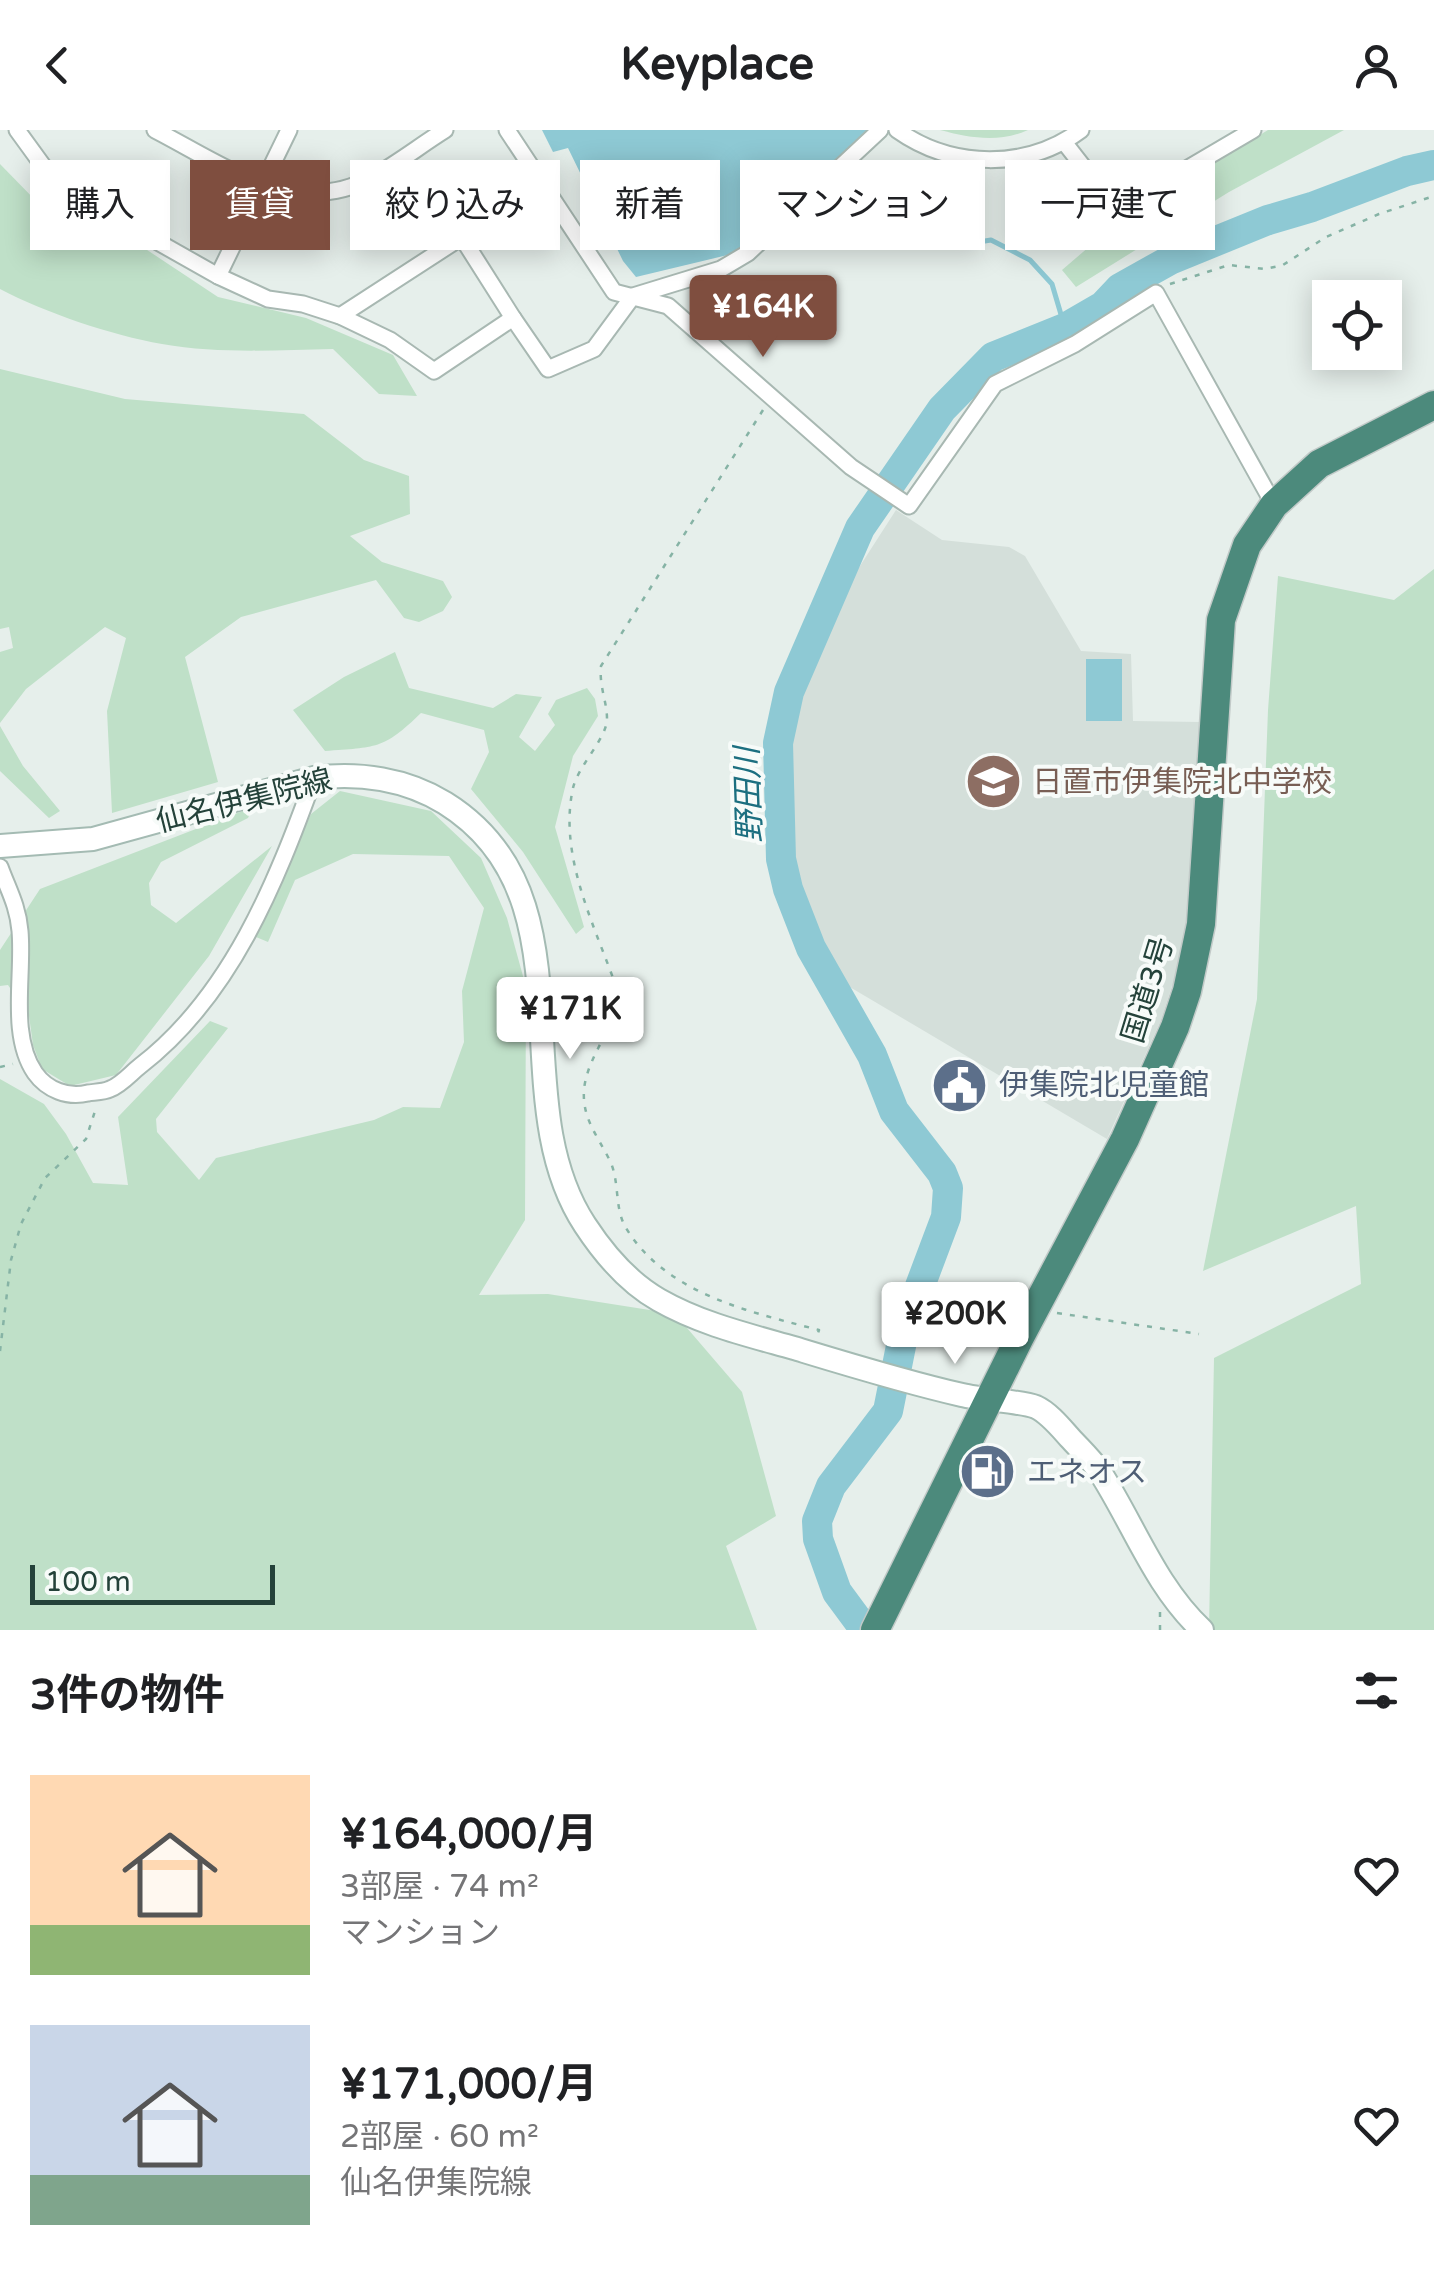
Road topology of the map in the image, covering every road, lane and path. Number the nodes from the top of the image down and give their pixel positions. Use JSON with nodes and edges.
{"nodes":[{"id":1,"x":17,"y":130,"type":"edge"},
{"id":2,"x":154,"y":130,"type":"edge"},
{"id":3,"x":289,"y":130,"type":"edge"},
{"id":4,"x":445,"y":130,"type":"edge"},
{"id":5,"x":508,"y":130,"type":"edge"},
{"id":6,"x":880,"y":130,"type":"edge"},
{"id":7,"x":897,"y":130,"type":"edge"},
{"id":8,"x":1081,"y":130,"type":"edge"},
{"id":9,"x":1253,"y":130,"type":"edge"},
{"id":10,"x":1064,"y":142,"type":"junction"},
{"id":11,"x":213,"y":160,"type":"edge"},
{"id":12,"x":275,"y":160,"type":"edge"},
{"id":13,"x":527,"y":160,"type":"edge"},
{"id":14,"x":330,"y":189,"type":"edge"},
{"id":15,"x":1434,"y":196,"type":"edge"},
{"id":16,"x":560,"y":212,"type":"edge"},
{"id":17,"x":231,"y":250,"type":"edge"},
{"id":18,"x":440,"y":250,"type":"edge"},
{"id":19,"x":470,"y":250,"type":"edge"},
{"id":20,"x":218,"y":276,"type":"junction"},
{"id":21,"x":1155,"y":293,"type":"junction"},
{"id":22,"x":632,"y":296,"type":"junction"},
{"id":23,"x":340,"y":316,"type":"junction"},
{"id":24,"x":512,"y":318,"type":"junction"},
{"id":25,"x":772,"y":397,"type":"junction"},
{"id":26,"x":1434,"y":405,"type":"edge"},
{"id":27,"x":1274,"y":505,"type":"junction"},
{"id":28,"x":314,"y":778,"type":"junction"},
{"id":29,"x":0,"y":846,"type":"edge"},
{"id":30,"x":0,"y":866,"type":"edge"},
{"id":31,"x":102,"y":1090,"type":"junction"},
{"id":32,"x":1035,"y":1310,"type":"junction"},
{"id":33,"x":1199,"y":1334,"type":"dead end"},
{"id":34,"x":0,"y":1351,"type":"edge"},
{"id":35,"x":814,"y":1354,"type":"junction"},
{"id":36,"x":988,"y":1402,"type":"junction"},
{"id":37,"x":875,"y":1630,"type":"edge"},
{"id":38,"x":1202,"y":1630,"type":"edge"}],
"edges":[{"from":1,"to":20,"type":"street"},
{"from":2,"to":11,"type":"street"},
{"from":3,"to":12,"type":"street"},
{"from":4,"to":14,"type":"street"},
{"from":5,"to":13,"type":"street"},
{"from":6,"to":22,"type":"street"},
{"from":7,"to":10,"type":"street"},
{"from":8,"to":10,"type":"street"},
{"from":9,"to":10,"type":"street"},
{"from":15,"to":21,"type":"path"},
{"from":16,"to":22,"type":"street"},
{"from":17,"to":20,"type":"street"},
{"from":18,"to":23,"type":"street"},
{"from":19,"to":24,"type":"street"},
{"from":20,"to":23,"type":"street"},
{"from":21,"to":25,"type":"street"},
{"from":21,"to":27,"type":"street"},
{"from":22,"to":24,"type":"street"},
{"from":22,"to":25,"type":"street"},
{"from":23,"to":24,"type":"street"},
{"from":25,"to":35,"type":"path"},
{"from":26,"to":27,"type":"highway","name":"国道3号"},
{"from":27,"to":32,"type":"highway","name":"国道3号"},
{"from":28,"to":29,"type":"main road","name":"仙名伊集院線"},
{"from":28,"to":31,"type":"street"},
{"from":28,"to":35,"type":"main road","name":"仙名伊集院線"},
{"from":30,"to":31,"type":"street"},
{"from":31,"to":34,"type":"path"},
{"from":32,"to":33,"type":"path"},
{"from":32,"to":36,"type":"highway","name":"国道3号"},
{"from":35,"to":36,"type":"main road","name":"仙名伊集院線"},
{"from":36,"to":37,"type":"highway","name":"国道3号"},
{"from":36,"to":38,"type":"main road","name":"仙名伊集院線"}]}
